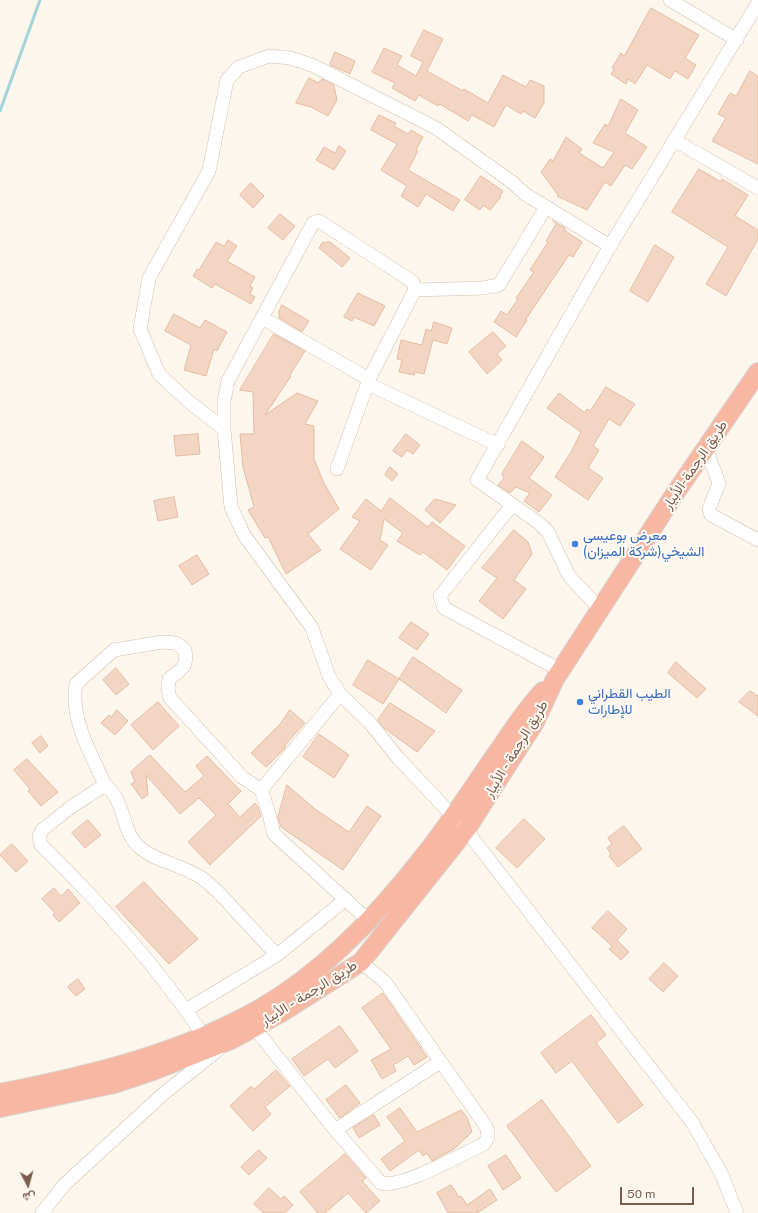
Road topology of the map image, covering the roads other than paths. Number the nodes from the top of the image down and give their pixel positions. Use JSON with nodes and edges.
{"nodes":[{"id":1,"x":670,"y":0,"type":"edge"},
{"id":2,"x":758,"y":4,"type":"edge"},
{"id":3,"x":737,"y":40,"type":"junction"},
{"id":4,"x":674,"y":140,"type":"junction"},
{"id":5,"x":758,"y":188,"type":"edge"},
{"id":6,"x":546,"y":207,"type":"junction"},
{"id":7,"x":610,"y":246,"type":"junction"},
{"id":8,"x":415,"y":290,"type":"junction"},
{"id":9,"x":262,"y":318,"type":"junction"},
{"id":10,"x":758,"y":372,"type":"edge"},
{"id":11,"x":369,"y":382,"type":"junction"},
{"id":12,"x":224,"y":429,"type":"junction"},
{"id":13,"x":498,"y":444,"type":"junction"},
{"id":14,"x":706,"y":448,"type":"junction"},
{"id":15,"x":337,"y":469,"type":"dead end"},
{"id":16,"x":512,"y":506,"type":"junction"},
{"id":17,"x":758,"y":540,"type":"edge"},
{"id":18,"x":600,"y":609,"type":"junction"},
{"id":19,"x":557,"y":674,"type":"junction"},
{"id":20,"x":340,"y":694,"type":"junction"},
{"id":21,"x":105,"y":785,"type":"junction"},
{"id":22,"x":261,"y":790,"type":"junction"},
{"id":23,"x":453,"y":817,"type":"junction"},
{"id":24,"x":466,"y":830,"type":"junction"},
{"id":25,"x":346,"y":899,"type":"junction"},
{"id":26,"x":369,"y":921,"type":"junction"},
{"id":27,"x":277,"y":955,"type":"junction"},
{"id":28,"x":361,"y":962,"type":"junction"},
{"id":29,"x":186,"y":1010,"type":"junction"},
{"id":30,"x":254,"y":1027,"type":"junction"},
{"id":31,"x":204,"y":1036,"type":"junction"},
{"id":32,"x":231,"y":1040,"type":"junction"},
{"id":33,"x":440,"y":1062,"type":"junction"},
{"id":34,"x":0,"y":1092,"type":"edge"},
{"id":35,"x":0,"y":1108,"type":"edge"},
{"id":36,"x":335,"y":1130,"type":"junction"},
{"id":37,"x":42,"y":1213,"type":"edge"},
{"id":38,"x":737,"y":1213,"type":"edge"}],
"edges":[{"from":1,"to":3,"type":"street"},
{"from":2,"to":3,"type":"street"},
{"from":3,"to":4,"type":"street"},
{"from":4,"to":5,"type":"street"},
{"from":4,"to":7,"type":"street"},
{"from":6,"to":7,"type":"street"},
{"from":6,"to":8,"type":"street"},
{"from":6,"to":12,"type":"street"},
{"from":7,"to":13,"type":"street"},
{"from":8,"to":9,"type":"street"},
{"from":8,"to":11,"type":"street"},
{"from":9,"to":11,"type":"street"},
{"from":9,"to":12,"type":"street"},
{"from":10,"to":14,"type":"highway","name":"طريق الرجمة-الأبيار"},
{"from":11,"to":13,"type":"street"},
{"from":11,"to":15,"type":"street"},
{"from":12,"to":20,"type":"street"},
{"from":13,"to":16,"type":"street"},
{"from":14,"to":17,"type":"street"},
{"from":14,"to":18,"type":"highway","name":"طريق الرجمة-الأبيار"},
{"from":16,"to":18,"type":"street"},
{"from":16,"to":19,"type":"street"},
{"from":18,"to":19,"type":"highway","name":"طريق الرجمة-الأبيار"},
{"from":19,"to":23,"type":"highway","name":"طريق الرجمة - الأبيار"},
{"from":19,"to":24,"type":"highway","name":"طريق الرجمة - الأبيار"},
{"from":20,"to":22,"type":"street"},
{"from":20,"to":23,"type":"street"},
{"from":21,"to":22,"type":"street"},
{"from":21,"to":27,"type":"street"},
{"from":21,"to":29,"type":"street"},
{"from":22,"to":25,"type":"street"},
{"from":23,"to":24,"type":"street"},
{"from":23,"to":26,"type":"highway","name":"طريق الرجمة - الأبيار"},
{"from":24,"to":28,"type":"highway","name":"طريق الرجمة - الأبيار"},
{"from":24,"to":38,"type":"street"},
{"from":25,"to":26,"type":"street"},
{"from":25,"to":27,"type":"street"},
{"from":26,"to":31,"type":"highway","name":"طريق الرجمة - الأبيار"},
{"from":27,"to":29,"type":"street"},
{"from":28,"to":30,"type":"highway","name":"طريق الرجمة - الأبيار"},
{"from":28,"to":33,"type":"street"},
{"from":29,"to":31,"type":"street"},
{"from":30,"to":32,"type":"highway","name":"طريق الرجمة - الأبيار"},
{"from":30,"to":36,"type":"street"},
{"from":31,"to":34,"type":"highway","name":"طريق الرجمة - الأبيار"},
{"from":32,"to":35,"type":"highway","name":"طريق الرجمة - الأبيار"},
{"from":32,"to":37,"type":"street"},
{"from":33,"to":36,"type":"street"},
{"from":33,"to":36,"type":"street"}]}
